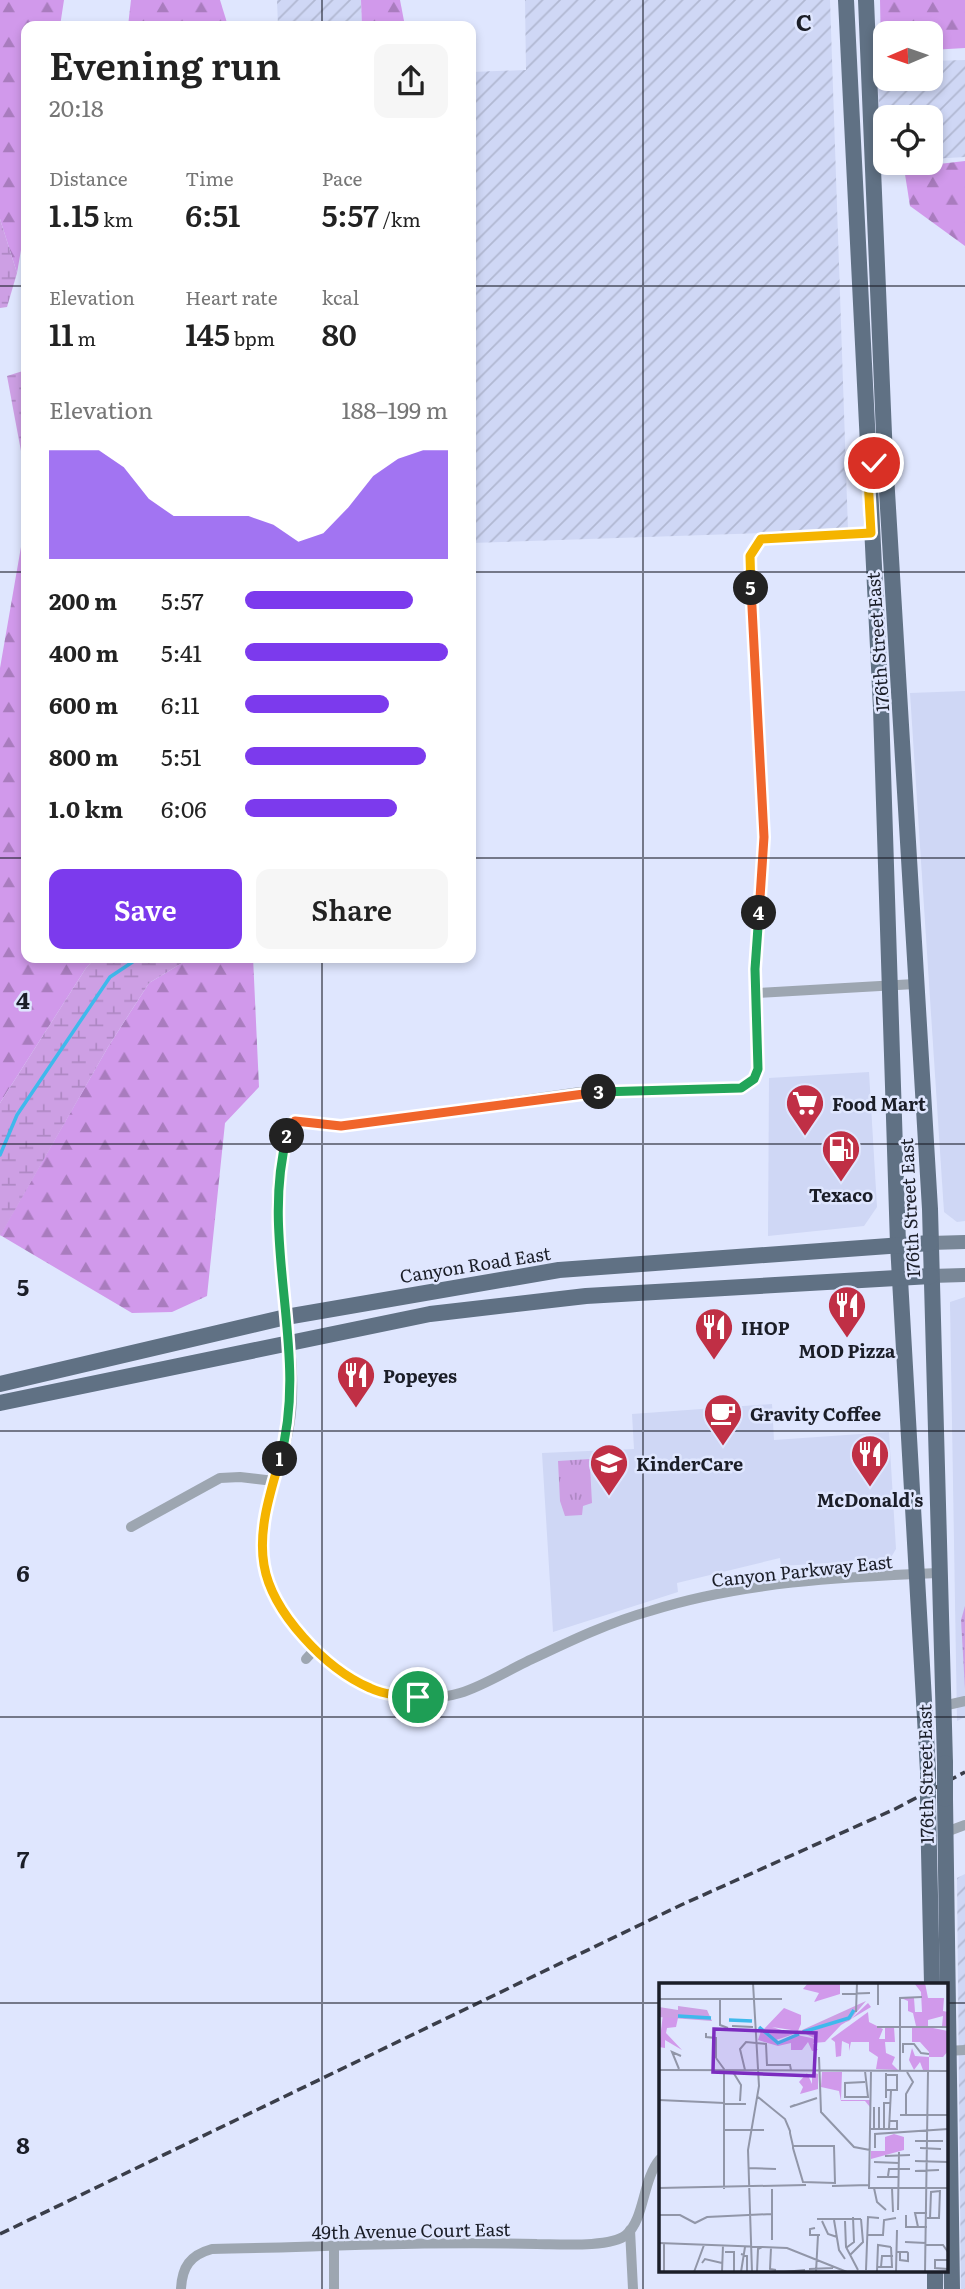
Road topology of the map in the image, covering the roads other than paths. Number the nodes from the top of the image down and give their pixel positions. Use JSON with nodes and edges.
{"nodes":[{"id":1,"x":846,"y":0,"type":"edge"},
{"id":2,"x":866,"y":0,"type":"edge"},
{"id":3,"x":849,"y":67,"type":"junction"},
{"id":4,"x":871,"y":135,"type":"junction"},
{"id":5,"x":867,"y":460,"type":"junction"},
{"id":6,"x":871,"y":533,"type":"junction"},
{"id":7,"x":890,"y":544,"type":"junction"},
{"id":8,"x":915,"y":984,"type":"junction"},
{"id":9,"x":892,"y":986,"type":"junction"},
{"id":10,"x":758,"y":993,"type":"junction"},
{"id":11,"x":965,"y":1242,"type":"edge"},
{"id":12,"x":930,"y":1243,"type":"junction"},
{"id":13,"x":898,"y":1244,"type":"junction"},
{"id":14,"x":965,"y":1275,"type":"edge"},
{"id":15,"x":931,"y":1276,"type":"junction"},
{"id":16,"x":900,"y":1277,"type":"junction"},
{"id":17,"x":286,"y":1317,"type":"junction"},
{"id":18,"x":289,"y":1343,"type":"junction"},
{"id":19,"x":0,"y":1384,"type":"edge"},
{"id":20,"x":0,"y":1403,"type":"edge"},
{"id":21,"x":274,"y":1481,"type":"junction"},
{"id":22,"x":131,"y":1527,"type":"dead end"},
{"id":23,"x":938,"y":1573,"type":"junction"},
{"id":24,"x":916,"y":1574,"type":"junction"},
{"id":25,"x":316,"y":1648,"type":"junction"},
{"id":26,"x":306,"y":1659,"type":"dead end"},
{"id":27,"x":965,"y":1701,"type":"edge"},
{"id":28,"x":943,"y":1706,"type":"junction"},
{"id":29,"x":965,"y":1825,"type":"edge"},
{"id":30,"x":946,"y":1832,"type":"junction"},
{"id":31,"x":932,"y":1983,"type":"edge"},
{"id":32,"x":953,"y":2051,"type":"edge"},
{"id":33,"x":659,"y":2160,"type":"edge"},
{"id":34,"x":630,"y":2230,"type":"junction"},
{"id":35,"x":334,"y":2247,"type":"junction"},
{"id":36,"x":181,"y":2289,"type":"edge"},
{"id":37,"x":334,"y":2289,"type":"edge"},
{"id":38,"x":633,"y":2289,"type":"edge"},
{"id":39,"x":952,"y":2289,"type":"edge"}],
"edges":[{"from":1,"to":3,"type":"main road","name":"176th Street East"},
{"from":2,"to":4,"type":"main road","name":"176th Street East"},
{"from":3,"to":4,"type":"main road"},
{"from":3,"to":5,"type":"main road","name":"176th Street East"},
{"from":4,"to":7,"type":"main road","name":"176th Street East"},
{"from":5,"to":6,"type":"main road","name":"176th Street East"},
{"from":5,"to":7,"type":"main road"},
{"from":6,"to":9,"type":"main road","name":"176th Street East"},
{"from":6,"to":10,"type":"street"},
{"from":7,"to":8,"type":"main road","name":"176th Street East"},
{"from":8,"to":9,"type":"street"},
{"from":8,"to":12,"type":"main road","name":"176th Street East"},
{"from":9,"to":10,"type":"street"},
{"from":9,"to":13,"type":"main road","name":"176th Street East"},
{"from":10,"to":17,"type":"street","name":"Canyon Parkway East"},
{"from":11,"to":12,"type":"main road","name":"Canyon Road East"},
{"from":12,"to":13,"type":"main road","name":"Canyon Road East"},
{"from":12,"to":15,"type":"main road","name":"176th Street East"},
{"from":13,"to":16,"type":"main road","name":"176th Street East"},
{"from":13,"to":17,"type":"main road","name":"Canyon Road East"},
{"from":14,"to":15,"type":"main road"},
{"from":15,"to":16,"type":"main road"},
{"from":15,"to":23,"type":"main road","name":"176th Street East"},
{"from":16,"to":18,"type":"main road"},
{"from":16,"to":24,"type":"main road","name":"176th Street East"},
{"from":17,"to":18,"type":"street","name":"Canyon Parkway East"},
{"from":17,"to":19,"type":"main road","name":"Canyon Road East"},
{"from":18,"to":20,"type":"main road"},
{"from":18,"to":21,"type":"street","name":"Canyon Parkway East"},
{"from":21,"to":22,"type":"street"},
{"from":21,"to":25,"type":"street","name":"Canyon Parkway East"},
{"from":23,"to":24,"type":"street","name":"Canyon Parkway East"},
{"from":23,"to":28,"type":"main road","name":"176th Street East"},
{"from":24,"to":25,"type":"street","name":"Canyon Parkway East"},
{"from":24,"to":31,"type":"main road","name":"176th Street East","bridge":true},
{"from":25,"to":26,"type":"street"},
{"from":27,"to":28,"type":"street"},
{"from":28,"to":30,"type":"main road","name":"176th Street East","bridge":true},
{"from":29,"to":30,"type":"street"},
{"from":30,"to":32,"type":"main road","name":"176th Street East"},
{"from":32,"to":39,"type":"main road","name":"176th Street East"},
{"from":33,"to":34,"type":"street"},
{"from":34,"to":35,"type":"street","name":"49th Avenue Court East"},
{"from":34,"to":38,"type":"street"},
{"from":35,"to":36,"type":"street","name":"49th Avenue Court East"},
{"from":35,"to":37,"type":"street"}]}
